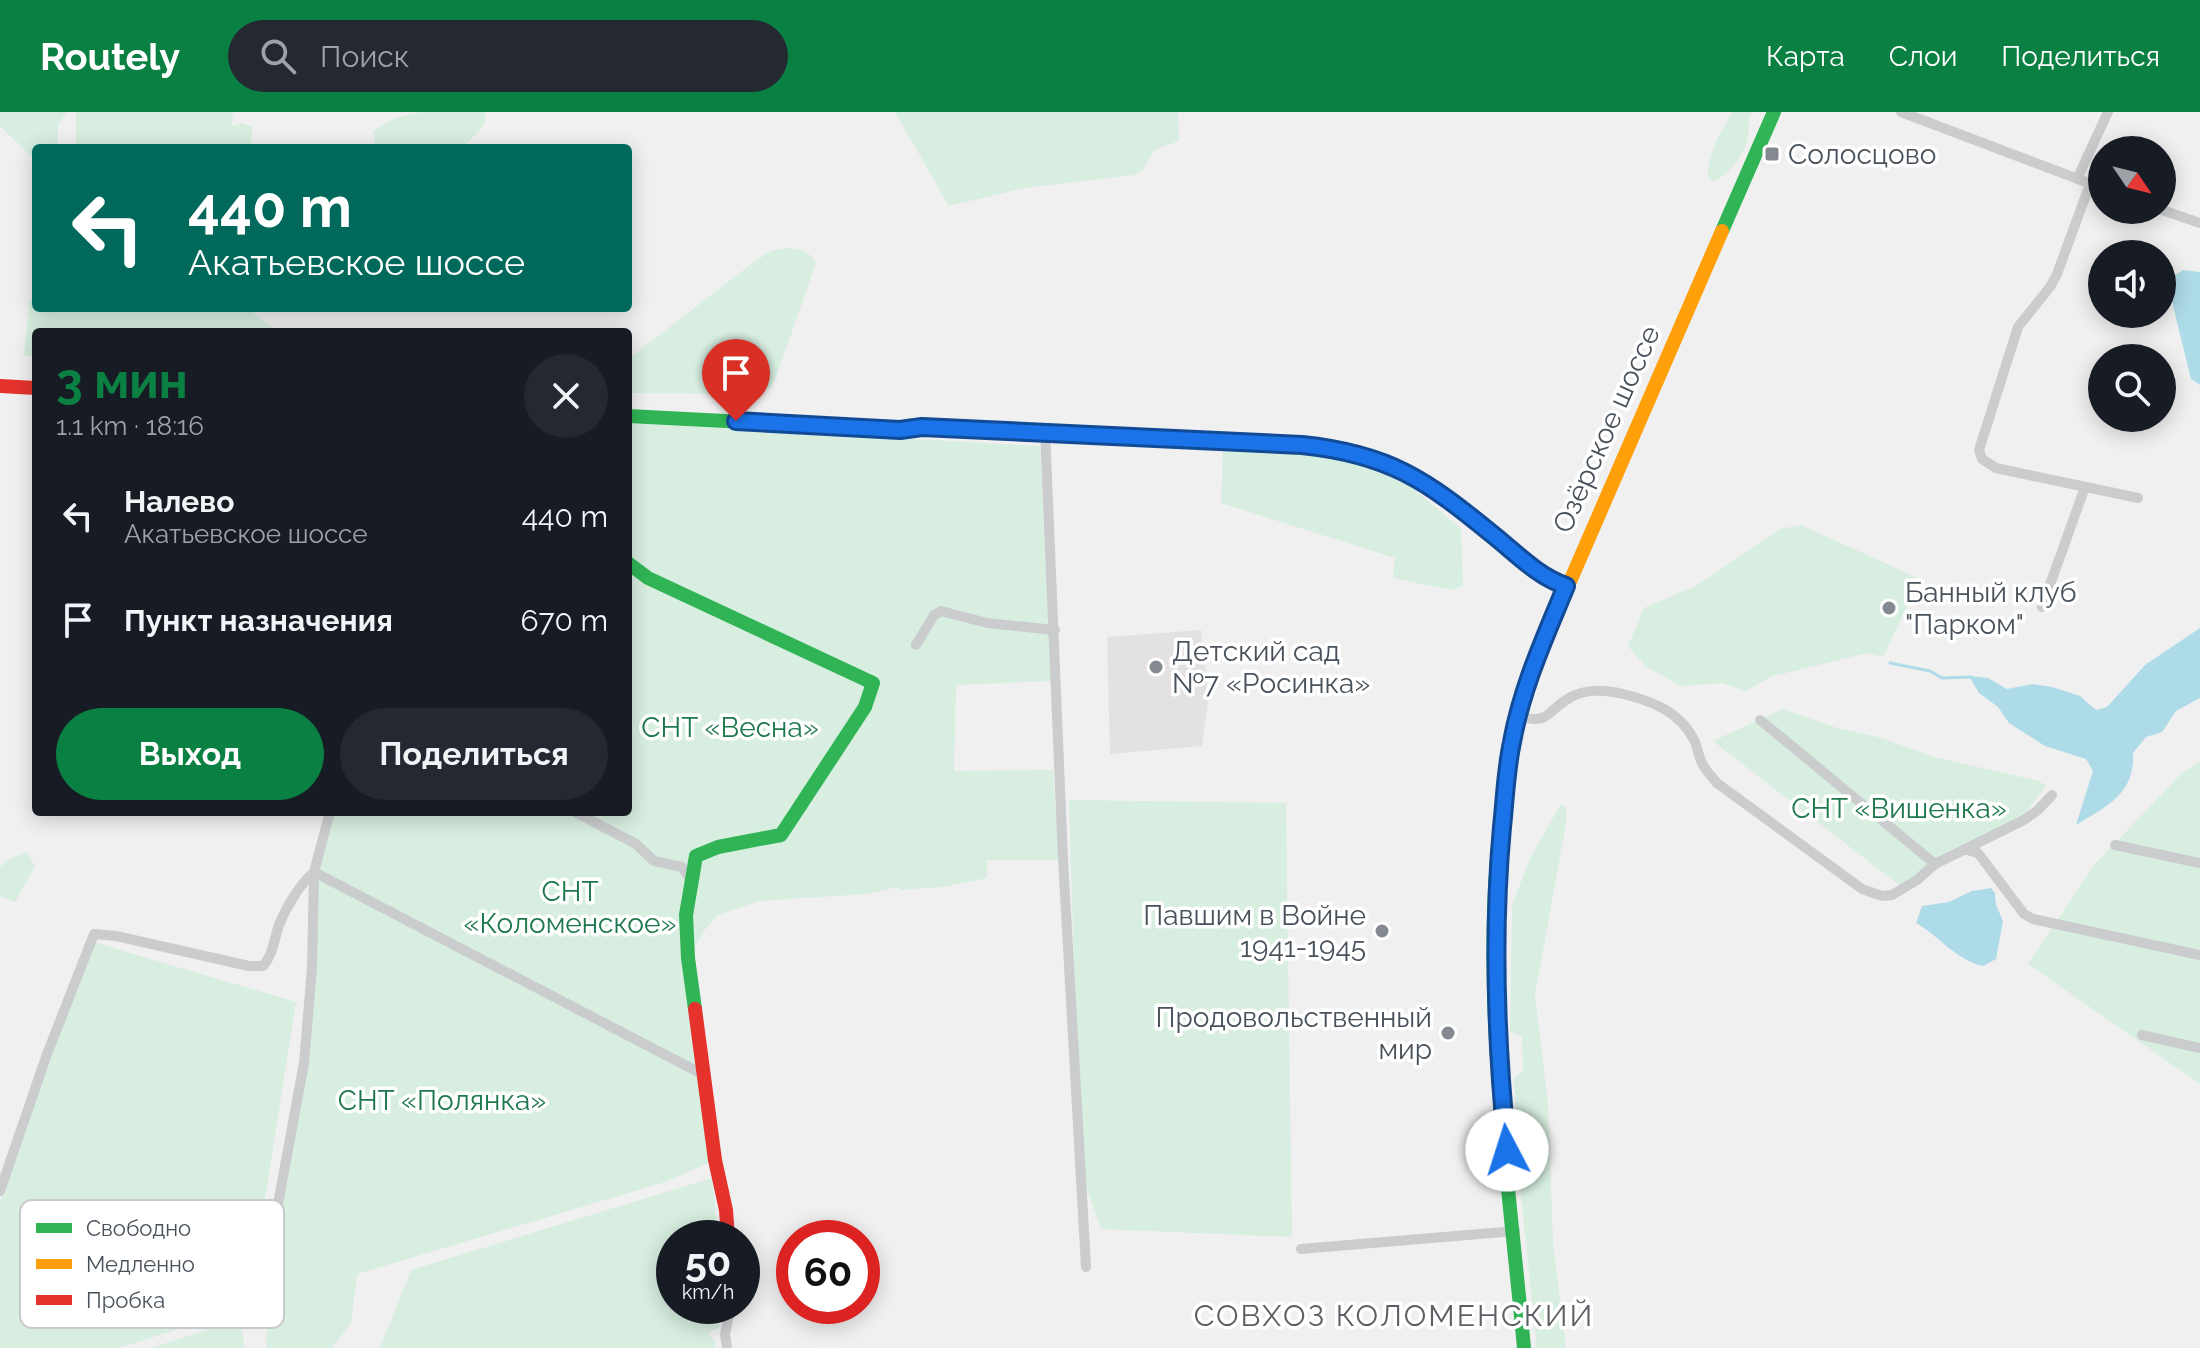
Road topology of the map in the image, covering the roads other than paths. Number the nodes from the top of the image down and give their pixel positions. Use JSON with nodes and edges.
{"nodes":[{"id":1,"x":1774,"y":112,"type":"edge"},
{"id":2,"x":1901,"y":112,"type":"edge"},
{"id":3,"x":2108,"y":112,"type":"edge"},
{"id":4,"x":2077,"y":179,"type":"junction"},
{"id":5,"x":2088,"y":183,"type":"edge"},
{"id":6,"x":2088,"y":189,"type":"edge"},
{"id":7,"x":2176,"y":215,"type":"edge"},
{"id":8,"x":2200,"y":223,"type":"edge"},
{"id":9,"x":0,"y":386,"type":"edge"},
{"id":10,"x":32,"y":388,"type":"edge"},
{"id":11,"x":632,"y":416,"type":"edge"},
{"id":12,"x":1045,"y":431,"type":"junction"},
{"id":13,"x":2085,"y":487,"type":"junction"},
{"id":14,"x":2138,"y":498,"type":"dead end"},
{"id":15,"x":632,"y":566,"type":"edge"},
{"id":16,"x":1566,"y":586,"type":"junction"},
{"id":17,"x":2042,"y":607,"type":"dead end"},
{"id":18,"x":1055,"y":630,"type":"junction"},
{"id":19,"x":916,"y":645,"type":"dead end"},
{"id":20,"x":1518,"y":717,"type":"junction"},
{"id":21,"x":1760,"y":720,"type":"dead end"},
{"id":22,"x":2052,"y":795,"type":"dead end"},
{"id":23,"x":329,"y":816,"type":"edge"},
{"id":24,"x":583,"y":816,"type":"edge"},
{"id":25,"x":2115,"y":845,"type":"dead end"},
{"id":26,"x":1967,"y":850,"type":"junction"},
{"id":27,"x":2200,"y":863,"type":"edge"},
{"id":28,"x":1935,"y":864,"type":"junction"},
{"id":29,"x":314,"y":872,"type":"junction"},
{"id":30,"x":690,"y":879,"type":"junction"},
{"id":31,"x":2200,"y":955,"type":"edge"},
{"id":32,"x":2142,"y":1035,"type":"dead end"},
{"id":33,"x":2200,"y":1048,"type":"edge"},
{"id":34,"x":704,"y":1075,"type":"junction"},
{"id":35,"x":0,"y":1191,"type":"edge"},
{"id":36,"x":279,"y":1200,"type":"edge"},
{"id":37,"x":727,"y":1220,"type":"edge"},
{"id":38,"x":1515,"y":1231,"type":"junction"},
{"id":39,"x":1301,"y":1249,"type":"dead end"},
{"id":40,"x":1086,"y":1267,"type":"dead end"},
{"id":41,"x":727,"y":1324,"type":"edge"},
{"id":42,"x":727,"y":1348,"type":"edge"},
{"id":43,"x":1524,"y":1348,"type":"edge"}],
"edges":[{"from":1,"to":16,"type":"main road","name":"Озёрское шоссе"},
{"from":2,"to":4,"type":"street"},
{"from":3,"to":4,"type":"street"},
{"from":4,"to":5,"type":"street"},
{"from":6,"to":13,"type":"street"},
{"from":7,"to":8,"type":"street"},
{"from":9,"to":10,"type":"main road"},
{"from":11,"to":12,"type":"main road"},
{"from":12,"to":16,"type":"main road"},
{"from":12,"to":18,"type":"street"},
{"from":13,"to":14,"type":"street"},
{"from":13,"to":17,"type":"street"},
{"from":15,"to":30,"type":"main road"},
{"from":16,"to":20,"type":"main road","name":"Озёрское шоссе"},
{"from":18,"to":19,"type":"street"},
{"from":18,"to":40,"type":"street"},
{"from":20,"to":28,"type":"street"},
{"from":20,"to":38,"type":"main road","name":"Озёрское шоссе"},
{"from":21,"to":28,"type":"street"},
{"from":22,"to":26,"type":"street"},
{"from":23,"to":29,"type":"street"},
{"from":24,"to":30,"type":"street"},
{"from":25,"to":27,"type":"street"},
{"from":26,"to":28,"type":"street"},
{"from":26,"to":31,"type":"street"},
{"from":29,"to":34,"type":"street"},
{"from":29,"to":35,"type":"street"},
{"from":29,"to":36,"type":"street"},
{"from":30,"to":34,"type":"main road"},
{"from":32,"to":33,"type":"street"},
{"from":34,"to":37,"type":"main road"},
{"from":38,"to":39,"type":"street"},
{"from":38,"to":43,"type":"main road","name":"Озёрское шоссе"},
{"from":41,"to":42,"type":"street"}]}
